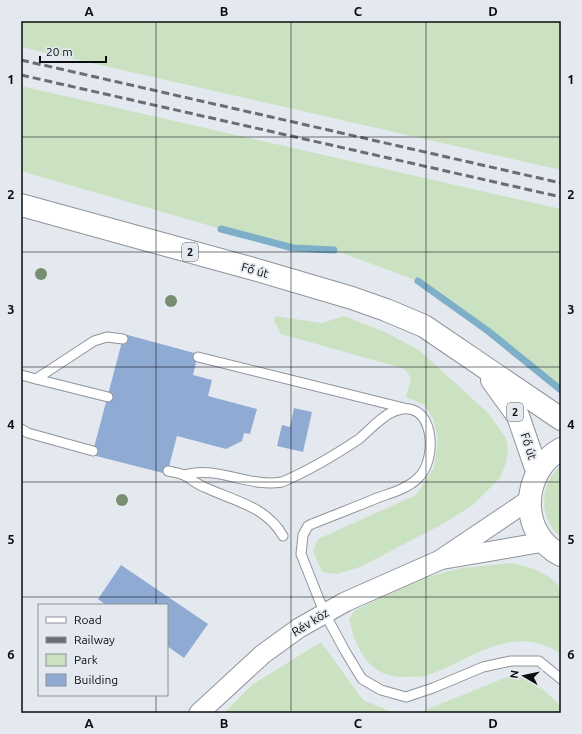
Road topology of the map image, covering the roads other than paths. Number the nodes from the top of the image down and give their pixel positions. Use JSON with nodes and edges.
{"nodes":[{"id":1,"x":23,"y":207,"type":"edge"},
{"id":2,"x":123,"y":338,"type":"dead end"},
{"id":3,"x":198,"y":357,"type":"dead end"},
{"id":4,"x":478,"y":362,"type":"junction"},
{"id":5,"x":21,"y":375,"type":"edge"},
{"id":6,"x":36,"y":379,"type":"junction"},
{"id":7,"x":108,"y":397,"type":"dead end"},
{"id":8,"x":408,"y":410,"type":"junction"},
{"id":9,"x":561,"y":419,"type":"edge"},
{"id":10,"x":21,"y":429,"type":"edge"},
{"id":11,"x":561,"y":449,"type":"edge"},
{"id":12,"x":93,"y":451,"type":"dead end"},
{"id":13,"x":168,"y":471,"type":"dead end"},
{"id":14,"x":537,"y":471,"type":"junction"},
{"id":15,"x":184,"y":475,"type":"junction"},
{"id":16,"x":529,"y":500,"type":"junction"},
{"id":17,"x":283,"y":536,"type":"dead end"},
{"id":18,"x":544,"y":542,"type":"junction"},
{"id":19,"x":561,"y":555,"type":"edge"},
{"id":20,"x":440,"y":560,"type":"junction"},
{"id":21,"x":324,"y":612,"type":"junction"},
{"id":22,"x":561,"y":679,"type":"edge"},
{"id":23,"x":199,"y":713,"type":"edge"}],
"edges":[{"from":1,"to":4,"type":"main road","name":"Fő út","number":"2"},
{"from":2,"to":6,"type":"lane"},
{"from":3,"to":8,"type":"lane"},
{"from":4,"to":9,"type":"main road","name":"Fő út","number":"2"},
{"from":4,"to":14,"type":"main road","name":"Fő út","number":"2"},
{"from":5,"to":6,"type":"lane"},
{"from":6,"to":7,"type":"lane"},
{"from":8,"to":15,"type":"lane"},
{"from":8,"to":21,"type":"lane"},
{"from":10,"to":12,"type":"lane"},
{"from":11,"to":14,"type":"main road","name":"Fő út"},
{"from":13,"to":15,"type":"lane"},
{"from":14,"to":16,"type":"main road","name":"Fő út"},
{"from":15,"to":17,"type":"lane"},
{"from":16,"to":18,"type":"main road","name":"Fő út"},
{"from":16,"to":20,"type":"street","name":"Rév köz"},
{"from":18,"to":19,"type":"main road","name":"Fő út"},
{"from":18,"to":20,"type":"street","name":"Rév köz"},
{"from":20,"to":21,"type":"street","name":"Rév köz"},
{"from":21,"to":22,"type":"lane"},
{"from":21,"to":23,"type":"street","name":"Rév köz"}]}
